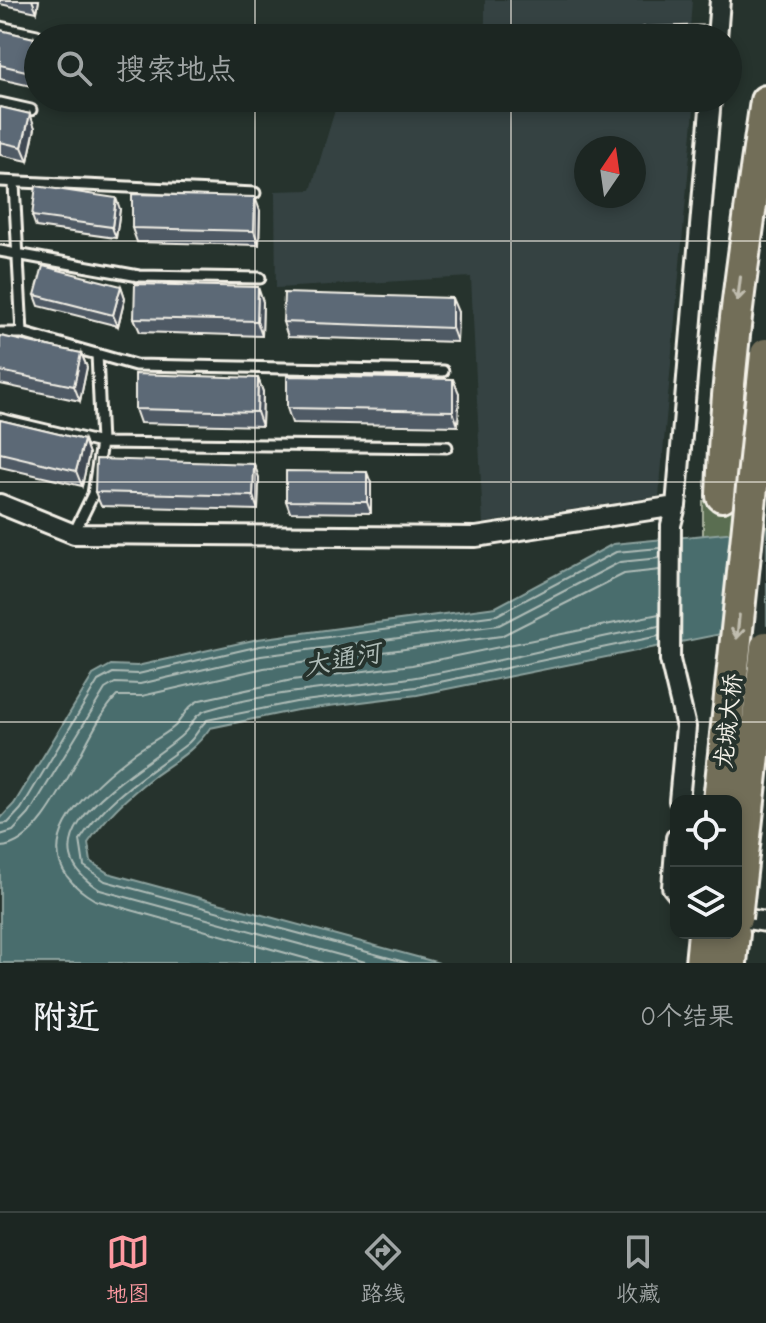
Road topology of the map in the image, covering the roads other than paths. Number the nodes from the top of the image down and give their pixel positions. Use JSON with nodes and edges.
{"nodes":[{"id":1,"x":720,"y":0,"type":"edge"},
{"id":2,"x":718,"y":24,"type":"edge"},
{"id":3,"x":0,"y":27,"type":"edge"},
{"id":4,"x":24,"y":32,"type":"edge"},
{"id":5,"x":766,"y":101,"type":"edge"},
{"id":6,"x":0,"y":103,"type":"edge"},
{"id":7,"x":24,"y":108,"type":"edge"},
{"id":8,"x":710,"y":112,"type":"edge"},
{"id":9,"x":0,"y":181,"type":"edge"},
{"id":10,"x":14,"y":184,"type":"junction"},
{"id":11,"x":255,"y":193,"type":"edge"},
{"id":12,"x":0,"y":251,"type":"edge"},
{"id":13,"x":18,"y":255,"type":"junction"},
{"id":14,"x":260,"y":278,"type":"dead end"},
{"id":15,"x":0,"y":333,"type":"edge"},
{"id":16,"x":22,"y":333,"type":"junction"},
{"id":17,"x":97,"y":354,"type":"junction"},
{"id":18,"x":766,"y":354,"type":"edge"},
{"id":19,"x":443,"y":371,"type":"dead end"},
{"id":20,"x":0,"y":419,"type":"edge"},
{"id":21,"x":101,"y":443,"type":"junction"},
{"id":22,"x":447,"y":447,"type":"dead end"},
{"id":23,"x":722,"y":496,"type":"dead end"},
{"id":24,"x":0,"y":504,"type":"edge"},
{"id":25,"x":676,"y":506,"type":"junction"},
{"id":26,"x":74,"y":534,"type":"junction"},
{"id":27,"x":766,"y":647,"type":"edge"},
{"id":28,"x":680,"y":795,"type":"edge"},
{"id":29,"x":720,"y":795,"type":"edge"},
{"id":30,"x":742,"y":867,"type":"edge"},
{"id":31,"x":742,"y":918,"type":"edge"},
{"id":32,"x":766,"y":922,"type":"edge"},
{"id":33,"x":703,"y":939,"type":"edge"},
{"id":34,"x":733,"y":939,"type":"edge"},
{"id":35,"x":701,"y":963,"type":"edge"},
{"id":36,"x":731,"y":963,"type":"edge"}],
"edges":[{"from":1,"to":2,"type":"street"},
{"from":3,"to":4,"type":"lane"},
{"from":5,"to":23,"type":"main road","one_way":true},
{"from":6,"to":7,"type":"lane"},
{"from":8,"to":25,"type":"street"},
{"from":9,"to":10,"type":"lane"},
{"from":10,"to":11,"type":"lane"},
{"from":10,"to":13,"type":"lane"},
{"from":12,"to":13,"type":"lane"},
{"from":13,"to":14,"type":"lane"},
{"from":13,"to":16,"type":"lane"},
{"from":15,"to":16,"type":"lane"},
{"from":16,"to":17,"type":"lane"},
{"from":17,"to":19,"type":"lane"},
{"from":17,"to":21,"type":"lane"},
{"from":18,"to":29,"type":"main road","name":"龙城大桥","one_way":true,"bridge":true},
{"from":20,"to":21,"type":"lane"},
{"from":21,"to":22,"type":"lane"},
{"from":21,"to":26,"type":"lane"},
{"from":24,"to":26,"type":"street"},
{"from":25,"to":26,"type":"street"},
{"from":25,"to":28,"type":"street"},
{"from":27,"to":30,"type":"main road","name":"龙城大桥","bridge":true},
{"from":31,"to":32,"type":"street"},
{"from":33,"to":35,"type":"main road"},
{"from":34,"to":36,"type":"main road"}]}
